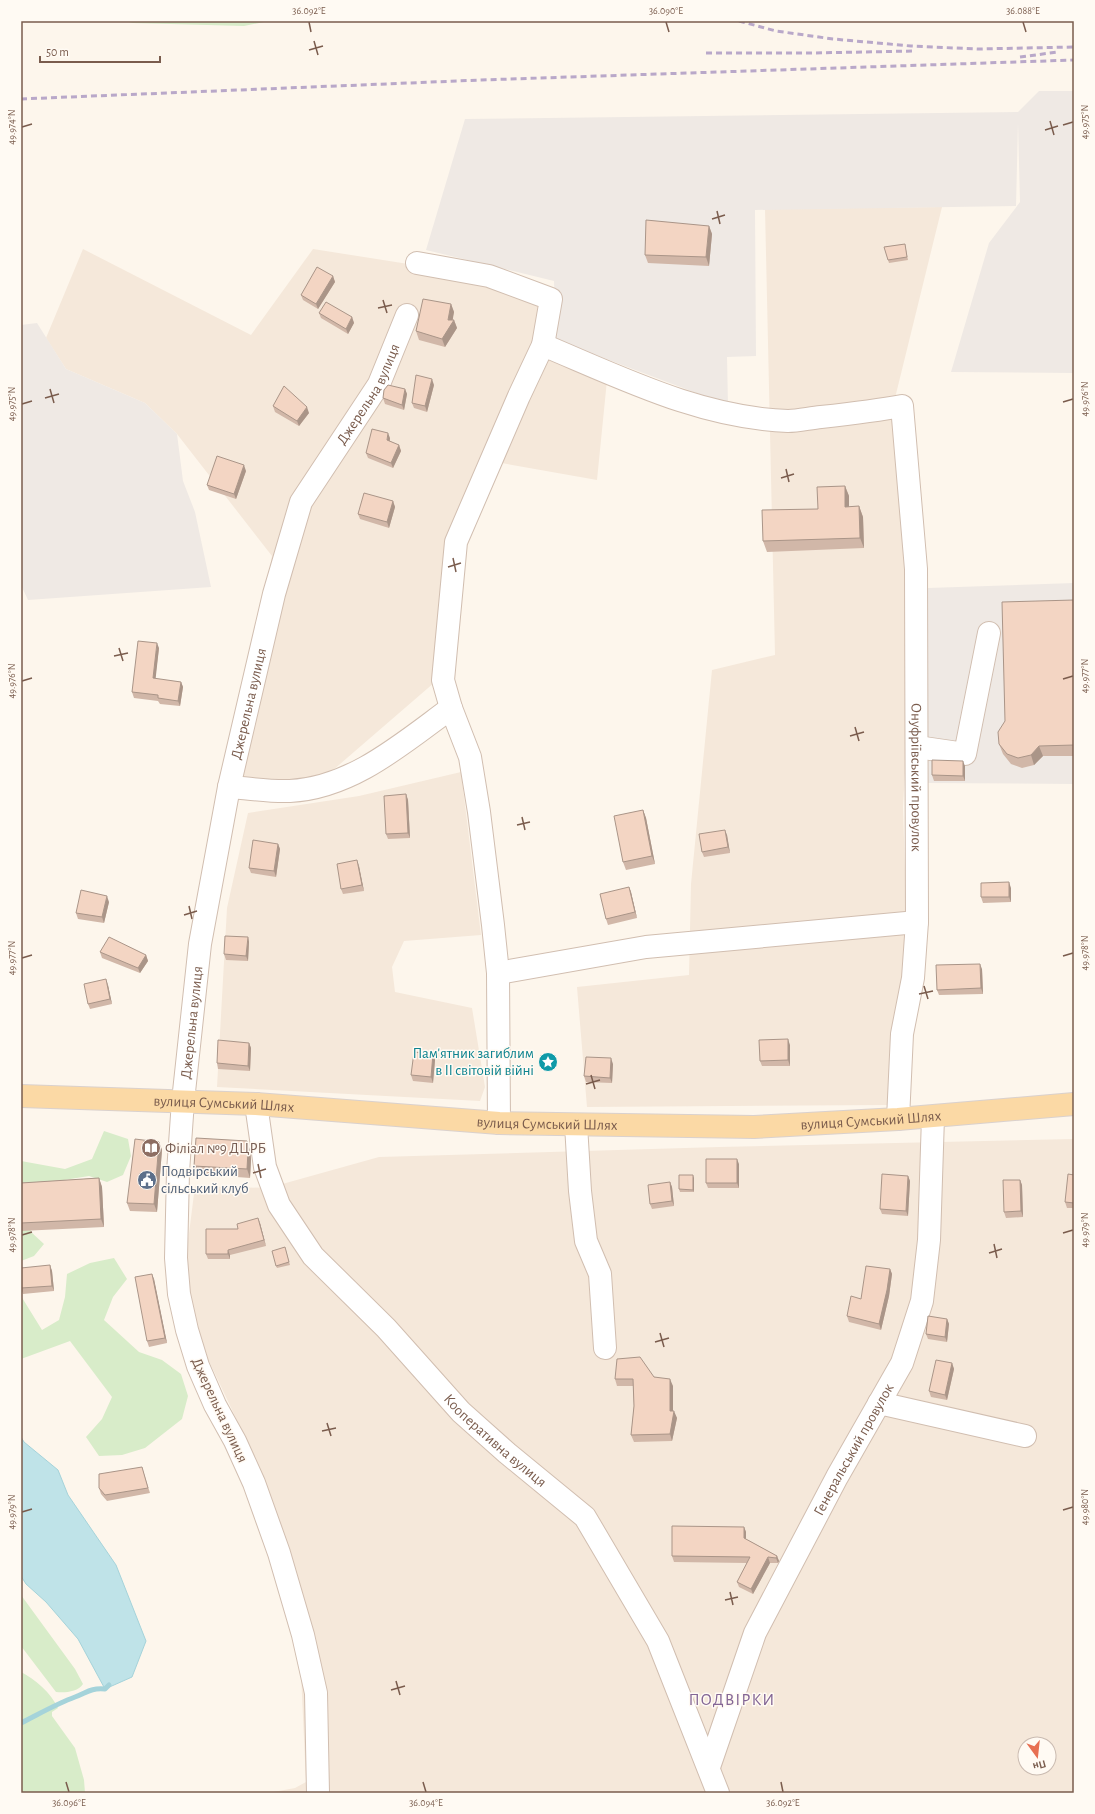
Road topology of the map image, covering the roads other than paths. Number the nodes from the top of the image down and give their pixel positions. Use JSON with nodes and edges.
{"nodes":[{"id":1,"x":417,"y":263,"type":"dead end"},
{"id":2,"x":407,"y":315,"type":"dead end"},
{"id":3,"x":543,"y":344,"type":"junction"},
{"id":4,"x":989,"y":633,"type":"dead end"},
{"id":5,"x":451,"y":708,"type":"junction"},
{"id":6,"x":922,"y":748,"type":"junction"},
{"id":7,"x":229,"y":787,"type":"junction"},
{"id":8,"x":917,"y":922,"type":"junction"},
{"id":9,"x":498,"y":973,"type":"junction"},
{"id":10,"x":21,"y":1096,"type":"edge"},
{"id":11,"x":183,"y":1101,"type":"junction"},
{"id":12,"x":256,"y":1104,"type":"junction"},
{"id":13,"x":1074,"y":1104,"type":"edge"},
{"id":14,"x":933,"y":1117,"type":"junction"},
{"id":15,"x":898,"y":1119,"type":"junction"},
{"id":16,"x":499,"y":1123,"type":"junction"},
{"id":17,"x":576,"y":1125,"type":"junction"},
{"id":18,"x":605,"y":1348,"type":"dead end"},
{"id":19,"x":879,"y":1403,"type":"junction"},
{"id":20,"x":1025,"y":1436,"type":"dead end"},
{"id":21,"x":709,"y":1767,"type":"junction"},
{"id":22,"x":318,"y":1793,"type":"edge"},
{"id":23,"x":718,"y":1793,"type":"edge"}],
"edges":[{"from":1,"to":3,"type":"street"},
{"from":2,"to":7,"type":"street","name":"Джерельна вулиця"},
{"from":3,"to":5,"type":"street"},
{"from":3,"to":6,"type":"street","name":"Онуфріївський провулок"},
{"from":4,"to":6,"type":"street"},
{"from":5,"to":7,"type":"street"},
{"from":5,"to":9,"type":"street"},
{"from":6,"to":8,"type":"street","name":"Онуфріївський провулок"},
{"from":7,"to":11,"type":"street","name":"Джерельна вулиця"},
{"from":8,"to":9,"type":"street"},
{"from":8,"to":15,"type":"street","name":"Онуфріївський провулок"},
{"from":9,"to":16,"type":"street"},
{"from":10,"to":11,"type":"main road","name":"вулиця Сумський Шлях"},
{"from":11,"to":12,"type":"main road","name":"вулиця Сумський Шлях"},
{"from":11,"to":22,"type":"street","name":"Джерельна вулиця"},
{"from":12,"to":16,"type":"main road","name":"вулиця Сумський Шлях"},
{"from":12,"to":21,"type":"street","name":"Кооперативна вулиця"},
{"from":13,"to":14,"type":"main road","name":"вулиця Сумський Шлях"},
{"from":14,"to":15,"type":"main road","name":"вулиця Сумський Шлях"},
{"from":14,"to":19,"type":"street","name":"Генеральський провулок"},
{"from":15,"to":17,"type":"main road","name":"вулиця Сумський Шлях"},
{"from":16,"to":17,"type":"main road","name":"вулиця Сумський Шлях"},
{"from":17,"to":18,"type":"street"},
{"from":19,"to":20,"type":"street"},
{"from":19,"to":21,"type":"street","name":"Генеральський провулок"},
{"from":21,"to":23,"type":"street","name":"Кооперативна вулиця"}]}
